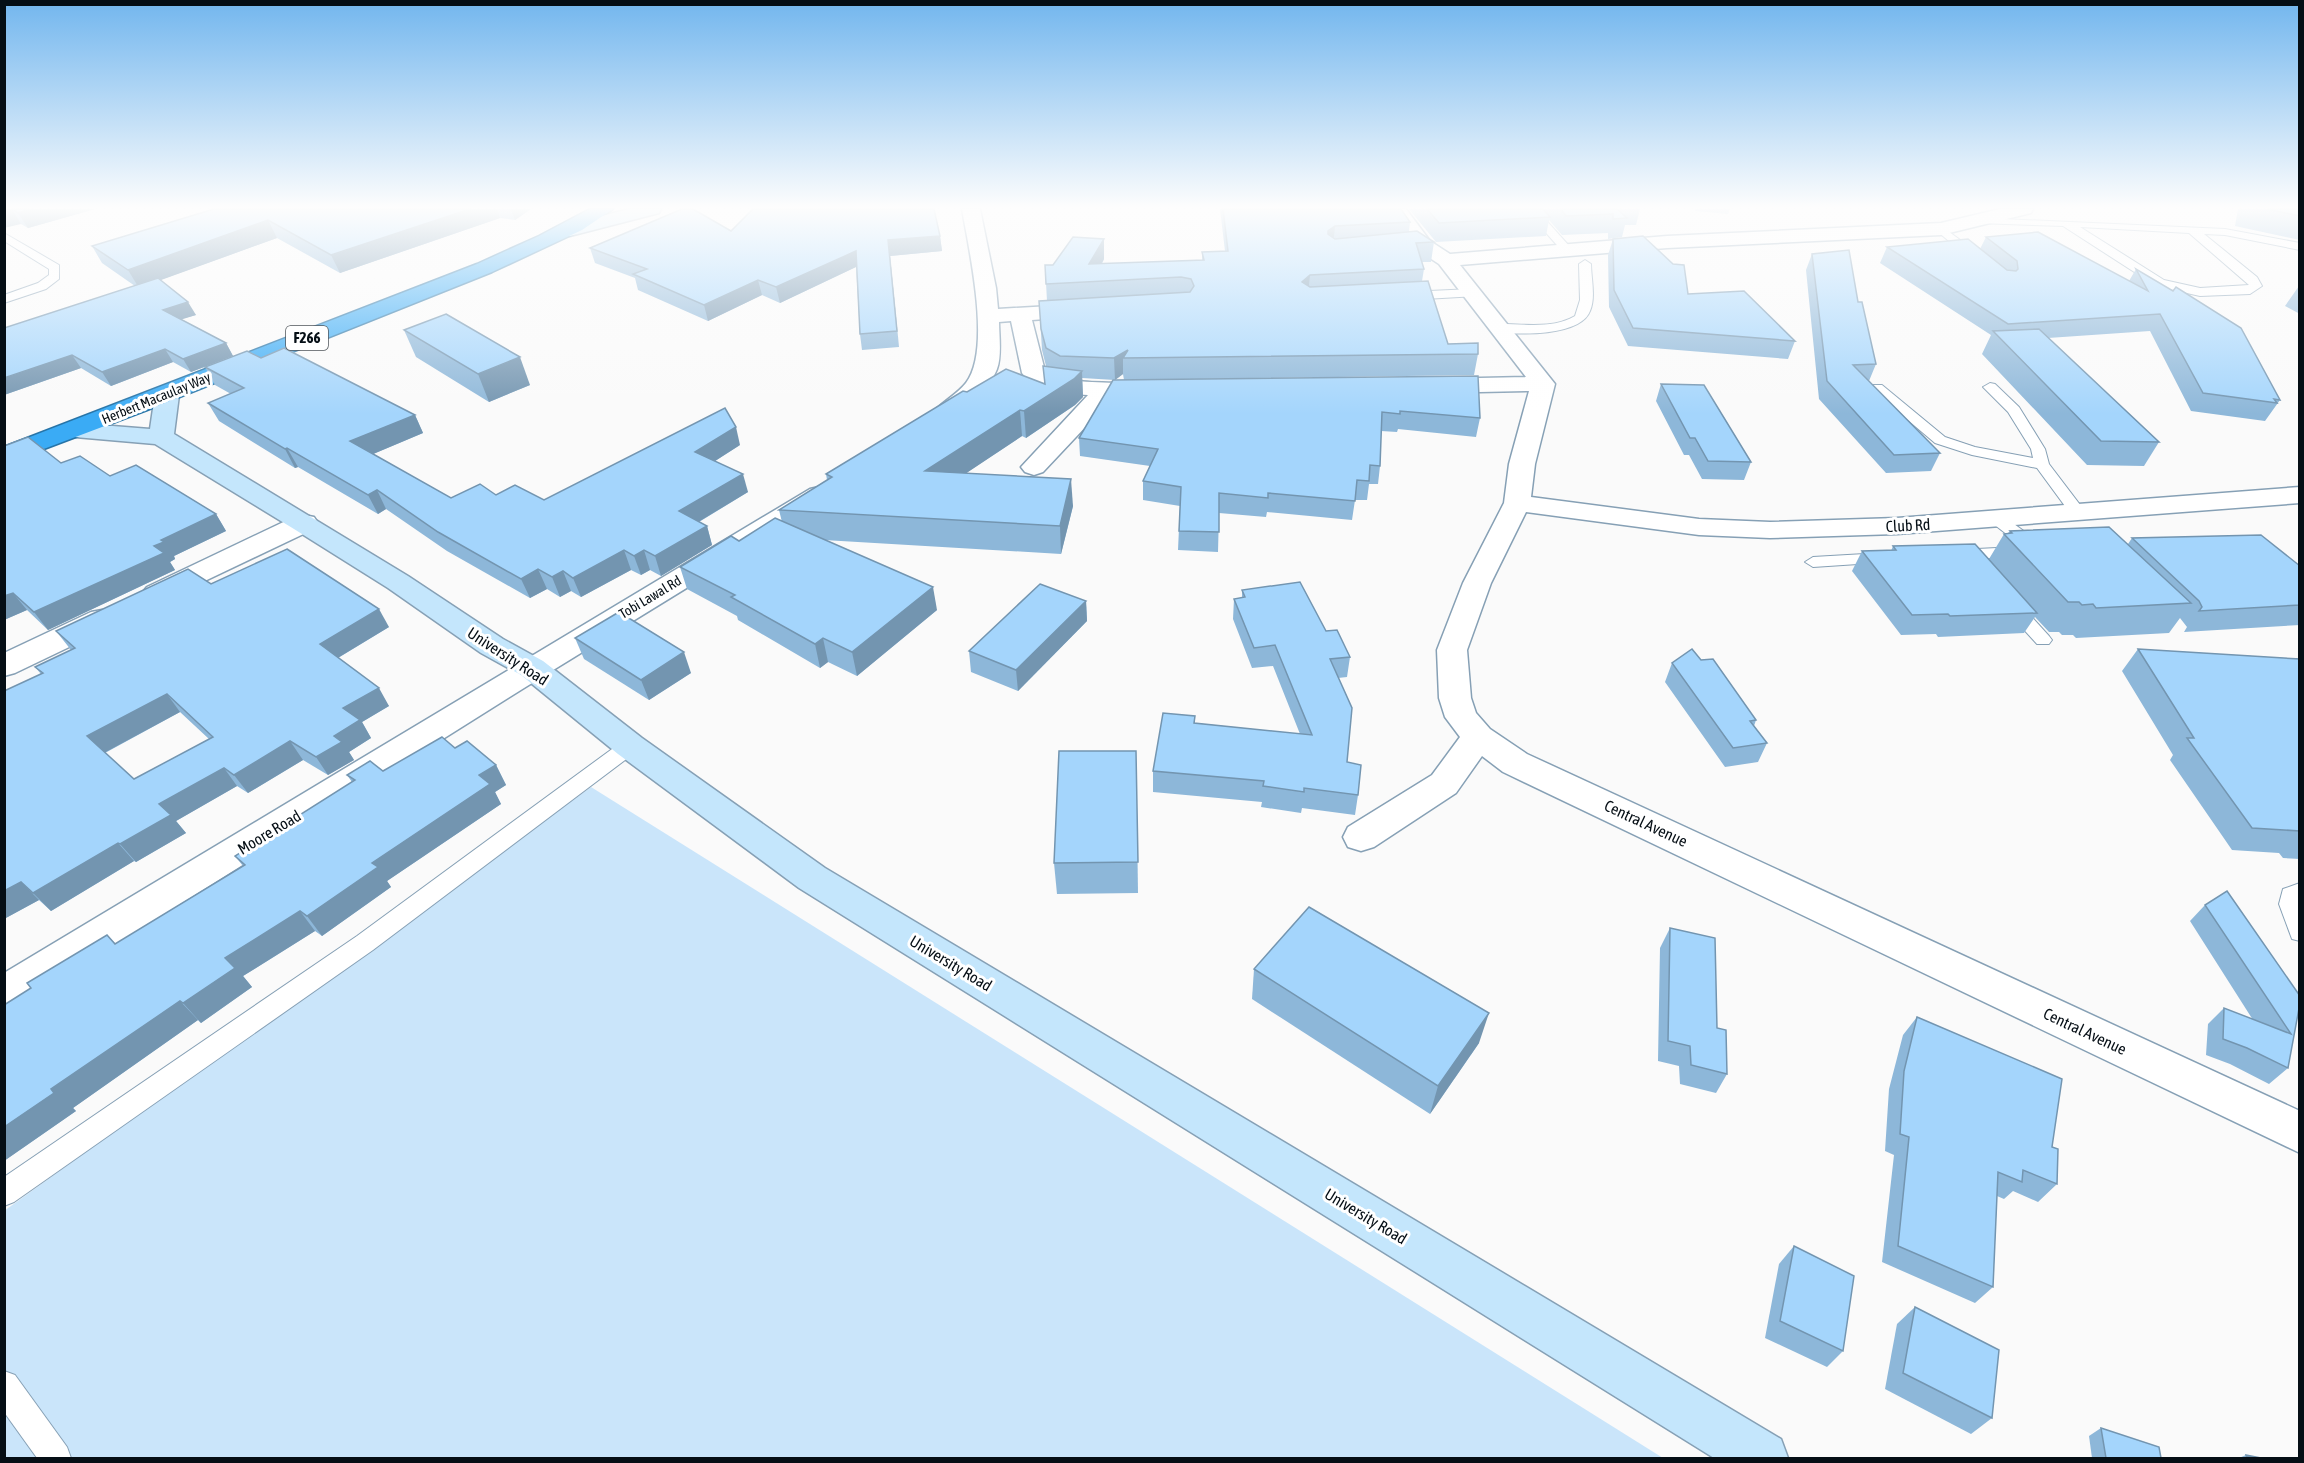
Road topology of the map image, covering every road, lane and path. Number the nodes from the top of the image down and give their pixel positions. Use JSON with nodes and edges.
{"nodes":[{"id":1,"x":53,"y":277,"type":"edge"},
{"id":2,"x":431,"y":277,"type":"edge"},
{"id":3,"x":455,"y":277,"type":"edge"},
{"id":4,"x":984,"y":277,"type":"edge"},
{"id":5,"x":1462,"y":277,"type":"edge"},
{"id":6,"x":1585,"y":277,"type":"edge"},
{"id":7,"x":2151,"y":277,"type":"edge"},
{"id":8,"x":2250,"y":277,"type":"edge"},
{"id":9,"x":1473,"y":293,"type":"junction"},
{"id":10,"x":1390,"y":297,"type":"edge"},
{"id":11,"x":4,"y":299,"type":"edge"},
{"id":12,"x":1101,"y":309,"type":"edge"},
{"id":13,"x":1020,"y":313,"type":"junction"},
{"id":14,"x":988,"y":316,"type":"junction"},
{"id":15,"x":1500,"y":328,"type":"junction"},
{"id":16,"x":1543,"y":384,"type":"junction"},
{"id":17,"x":1414,"y":387,"type":"edge"},
{"id":18,"x":1990,"y":387,"type":"dead end"},
{"id":19,"x":1877,"y":388,"type":"edge"},
{"id":20,"x":1102,"y":389,"type":"junction"},
{"id":21,"x":1176,"y":390,"type":"edge"},
{"id":22,"x":167,"y":395,"type":"junction"},
{"id":23,"x":75,"y":430,"type":"junction"},
{"id":24,"x":921,"y":430,"type":"edge"},
{"id":25,"x":161,"y":437,"type":"junction"},
{"id":26,"x":4,"y":444,"type":"edge"},
{"id":27,"x":4,"y":456,"type":"edge"},
{"id":28,"x":2042,"y":464,"type":"junction"},
{"id":29,"x":1034,"y":467,"type":"dead end"},
{"id":30,"x":839,"y":483,"type":"edge"},
{"id":31,"x":2300,"y":495,"type":"edge"},
{"id":32,"x":1517,"y":502,"type":"junction"},
{"id":33,"x":2079,"y":514,"type":"junction"},
{"id":34,"x":1997,"y":519,"type":"junction"},
{"id":35,"x":304,"y":523,"type":"junction"},
{"id":36,"x":1966,"y":554,"type":"junction"},
{"id":37,"x":1943,"y":555,"type":"edge"},
{"id":38,"x":1896,"y":558,"type":"edge"},
{"id":39,"x":1813,"y":562,"type":"dead end"},
{"id":40,"x":1982,"y":572,"type":"edge"},
{"id":41,"x":1997,"y":589,"type":"edge"},
{"id":42,"x":2043,"y":640,"type":"dead end"},
{"id":43,"x":4,"y":666,"type":"edge"},
{"id":44,"x":532,"y":668,"type":"junction"},
{"id":45,"x":1478,"y":736,"type":"junction"},
{"id":46,"x":630,"y":746,"type":"junction"},
{"id":47,"x":1361,"y":837,"type":"dead end"},
{"id":48,"x":2300,"y":892,"type":"edge"},
{"id":49,"x":2300,"y":932,"type":"edge"},
{"id":50,"x":4,"y":994,"type":"edge"},
{"id":51,"x":2300,"y":1133,"type":"edge"},
{"id":52,"x":4,"y":1193,"type":"edge"},
{"id":53,"x":4,"y":1386,"type":"edge"},
{"id":54,"x":56,"y":1458,"type":"edge"},
{"id":55,"x":1762,"y":1458,"type":"edge"}],
"edges":[{"from":1,"to":11,"type":"lane"},
{"from":2,"to":26,"type":"highway","name":"Herbert Macaulay Way","number":"F266"},
{"from":3,"to":22,"type":"highway","name":"Herbert Macaulay Way","number":"F266"},
{"from":4,"to":14,"type":"street"},
{"from":5,"to":9,"type":"street"},
{"from":6,"to":15,"type":"lane"},
{"from":7,"to":8,"type":"lane"},
{"from":9,"to":10,"type":"lane"},
{"from":9,"to":15,"type":"street"},
{"from":12,"to":13,"type":"street"},
{"from":13,"to":14,"type":"street"},
{"from":13,"to":20,"type":"street"},
{"from":14,"to":24,"type":"street"},
{"from":15,"to":16,"type":"street"},
{"from":16,"to":17,"type":"street"},
{"from":16,"to":32,"type":"street","name":"Central Avenue"},
{"from":18,"to":28,"type":"lane"},
{"from":19,"to":28,"type":"lane"},
{"from":20,"to":21,"type":"street"},
{"from":20,"to":29,"type":"street"},
{"from":22,"to":23,"type":"highway","name":"Herbert Macaulay Way","number":"F266"},
{"from":22,"to":25,"type":"main road"},
{"from":23,"to":25,"type":"main road"},
{"from":23,"to":27,"type":"highway","name":"Herbert Macaulay Way","number":"F266"},
{"from":25,"to":35,"type":"main road","name":"University Road"},
{"from":28,"to":33,"type":"lane"},
{"from":30,"to":44,"type":"street","name":"Tobi Lawal Rd"},
{"from":31,"to":33,"type":"street","name":"Club Rd"},
{"from":32,"to":34,"type":"street","name":"Club Rd"},
{"from":32,"to":45,"type":"street","name":"Central Avenue"},
{"from":33,"to":34,"type":"street","name":"Club Rd"},
{"from":34,"to":36,"type":"lane"},
{"from":35,"to":43,"type":"street"},
{"from":35,"to":44,"type":"main road","name":"University Road"},
{"from":36,"to":37,"type":"lane"},
{"from":36,"to":40,"type":"lane"},
{"from":38,"to":39,"type":"lane"},
{"from":41,"to":42,"type":"lane"},
{"from":44,"to":46,"type":"main road","name":"University Road"},
{"from":44,"to":50,"type":"street","name":"Moore Road"},
{"from":45,"to":47,"type":"street"},
{"from":45,"to":51,"type":"street","name":"Central Avenue"},
{"from":46,"to":52,"type":"lane"},
{"from":46,"to":55,"type":"main road","name":"University Road"},
{"from":48,"to":49,"type":"lane"},
{"from":53,"to":54,"type":"lane"}]}
